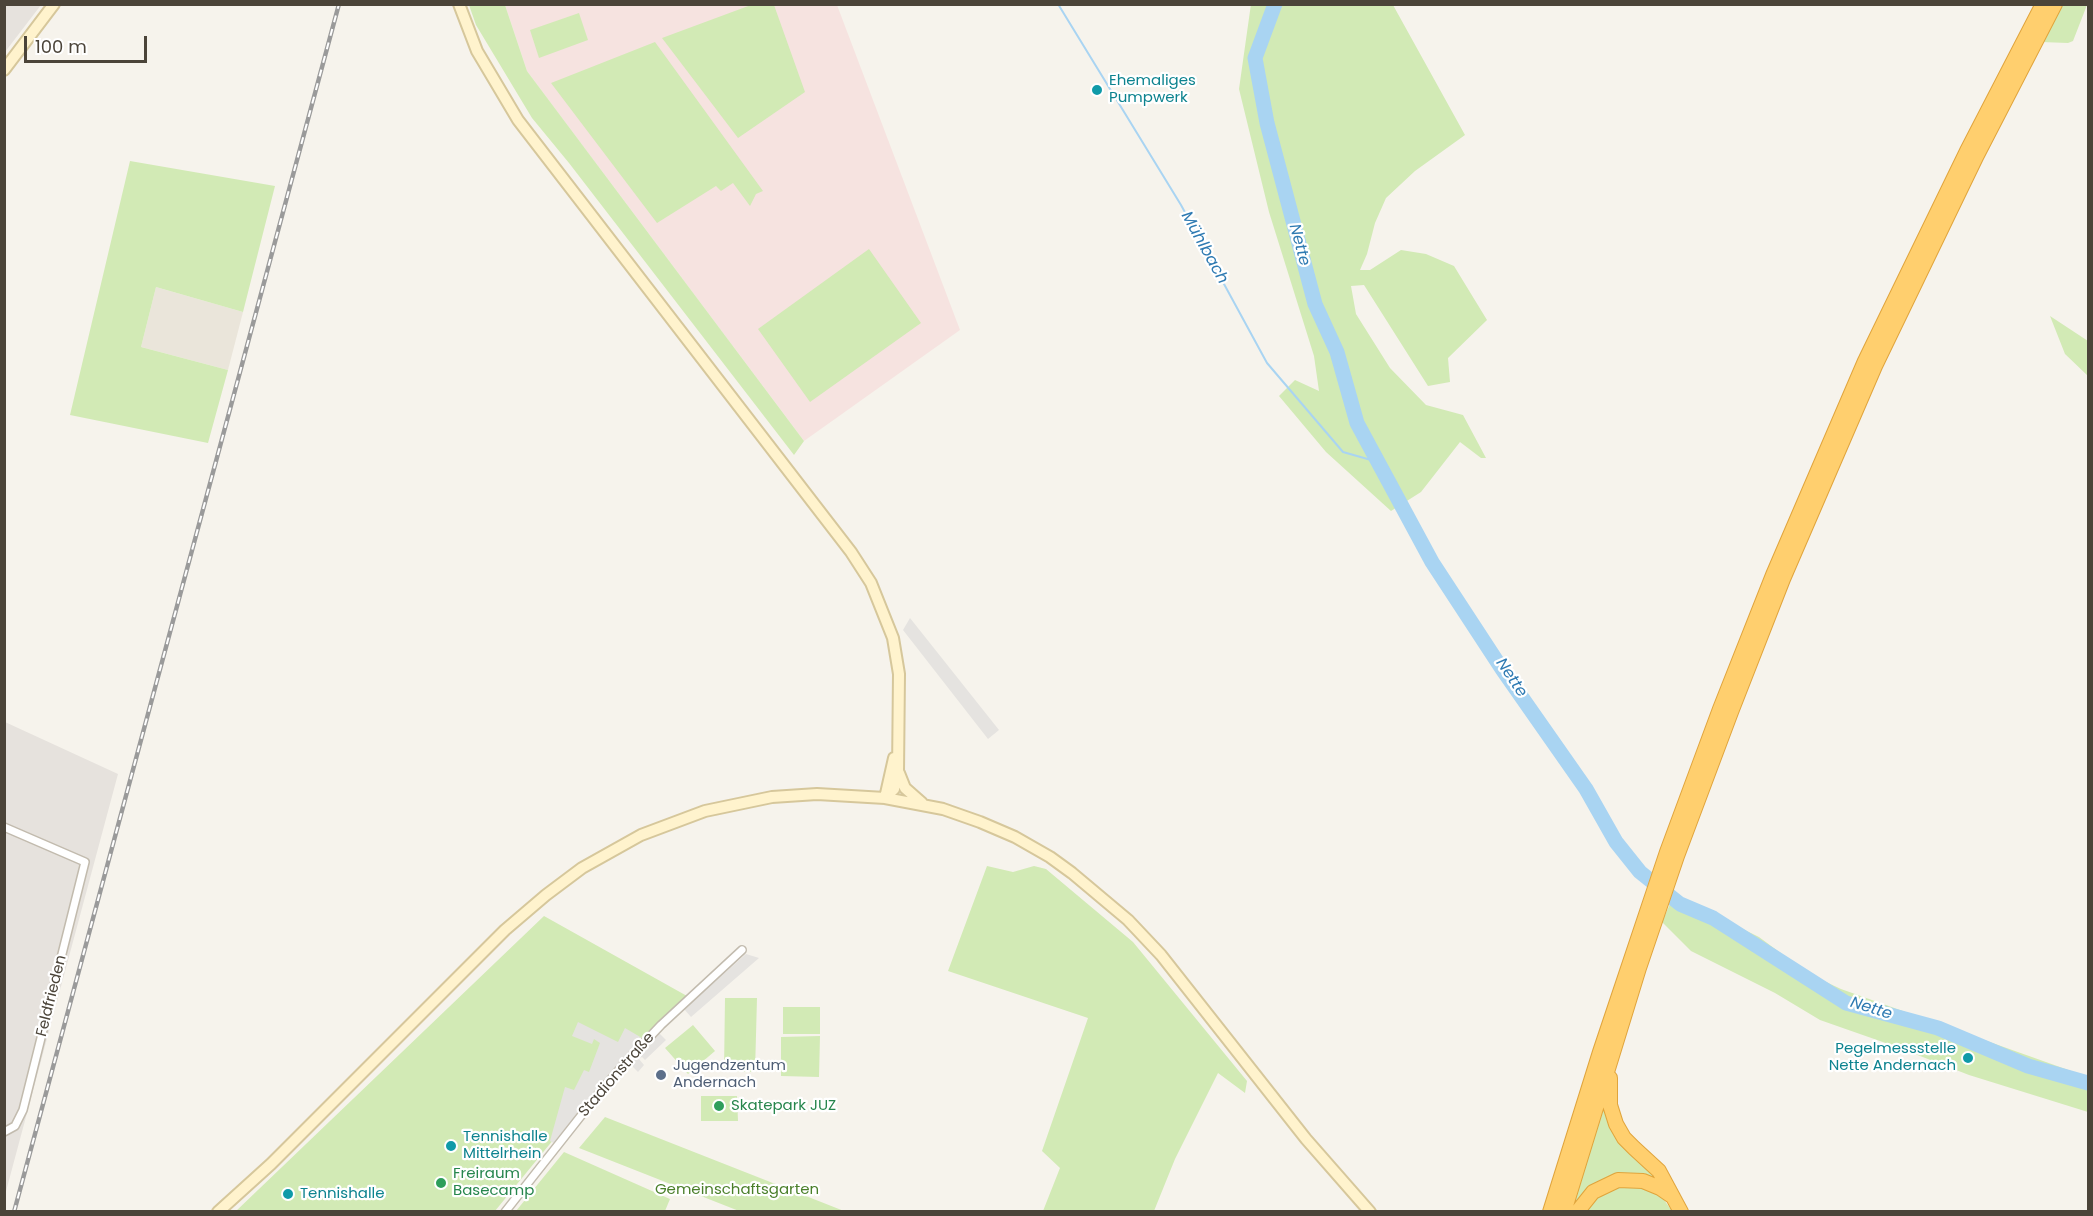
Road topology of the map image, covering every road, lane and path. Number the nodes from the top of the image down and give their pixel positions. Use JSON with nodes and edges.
{"nodes":[{"id":1,"x":54,"y":4,"type":"edge"},
{"id":2,"x":459,"y":4,"type":"edge"},
{"id":3,"x":2043,"y":4,"type":"edge"},
{"id":4,"x":2055,"y":4,"type":"edge"},
{"id":5,"x":4,"y":70,"type":"edge"},
{"id":6,"x":898,"y":746,"type":"junction"},
{"id":7,"x":898,"y":772,"type":"junction"},
{"id":8,"x":885,"y":798,"type":"junction"},
{"id":9,"x":924,"y":805,"type":"junction"},
{"id":10,"x":4,"y":827,"type":"edge"},
{"id":11,"x":1672,"y":854,"type":"junction"},
{"id":12,"x":1642,"y":941,"type":"junction"},
{"id":13,"x":742,"y":950,"type":"dead end"},
{"id":14,"x":1612,"y":1055,"type":"junction"},
{"id":15,"x":4,"y":1132,"type":"edge"},
{"id":16,"x":1675,"y":1198,"type":"junction"},
{"id":17,"x":218,"y":1212,"type":"edge"},
{"id":18,"x":505,"y":1212,"type":"edge"},
{"id":19,"x":1370,"y":1212,"type":"edge"},
{"id":20,"x":1550,"y":1212,"type":"edge"},
{"id":21,"x":1564,"y":1212,"type":"edge"},
{"id":22,"x":1577,"y":1212,"type":"edge"},
{"id":23,"x":1681,"y":1212,"type":"edge"}],
"edges":[{"from":1,"to":5,"type":"main road"},
{"from":2,"to":6,"type":"main road"},
{"from":3,"to":11,"type":"highway"},
{"from":4,"to":11,"type":"highway"},
{"from":6,"to":7,"type":"main road"},
{"from":6,"to":8,"type":"main road"},
{"from":7,"to":8,"type":"main road"},
{"from":7,"to":9,"type":"main road"},
{"from":8,"to":9,"type":"main road"},
{"from":8,"to":17,"type":"main road"},
{"from":9,"to":19,"type":"main road"},
{"from":10,"to":15,"type":"street","name":"Feldfrieden"},
{"from":11,"to":12,"type":"highway"},
{"from":12,"to":14,"type":"highway"},
{"from":12,"to":20,"type":"highway"},
{"from":13,"to":18,"type":"street","name":"Stadionstraße"},
{"from":14,"to":16,"type":"highway"},
{"from":14,"to":21,"type":"highway"},
{"from":16,"to":22,"type":"highway"},
{"from":16,"to":23,"type":"highway"}]}
